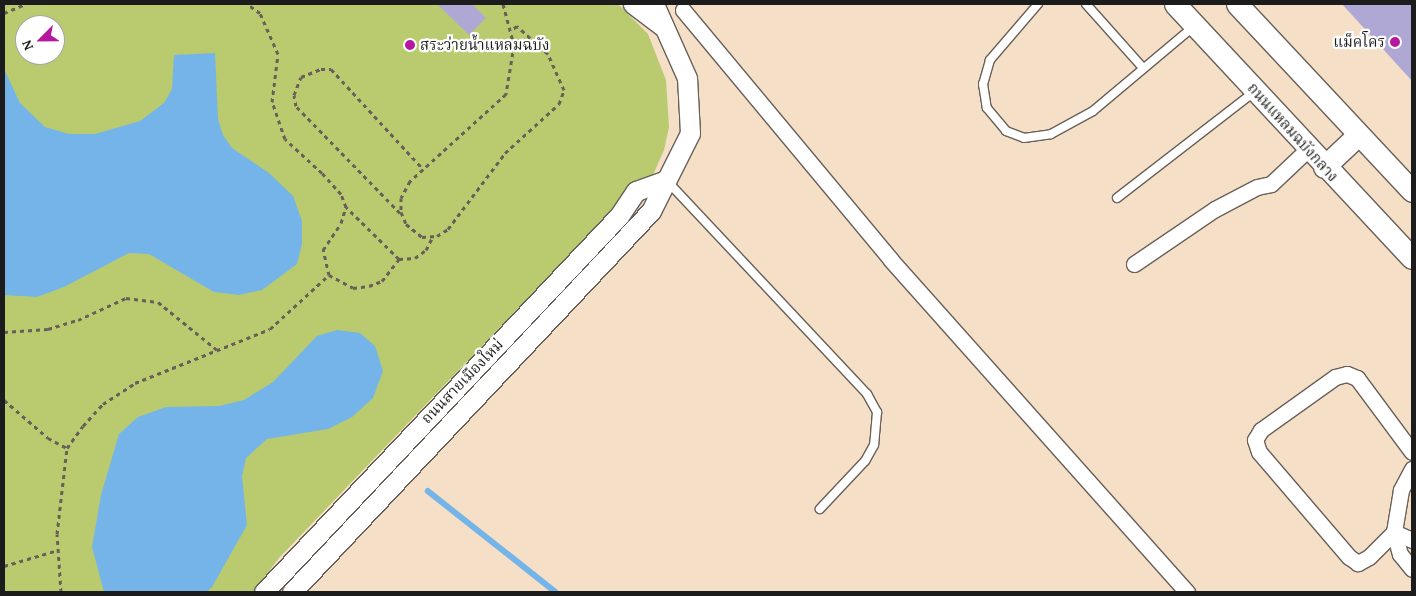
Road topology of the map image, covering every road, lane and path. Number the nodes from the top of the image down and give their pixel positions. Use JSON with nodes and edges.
{"nodes":[{"id":1,"x":25,"y":4,"type":"edge"},
{"id":2,"x":247,"y":4,"type":"edge"},
{"id":3,"x":503,"y":4,"type":"edge"},
{"id":4,"x":633,"y":4,"type":"edge"},
{"id":5,"x":654,"y":4,"type":"edge"},
{"id":6,"x":1038,"y":4,"type":"edge"},
{"id":7,"x":1086,"y":4,"type":"edge"},
{"id":8,"x":1175,"y":4,"type":"edge"},
{"id":9,"x":1237,"y":4,"type":"edge"},
{"id":10,"x":686,"y":7,"type":"edge"},
{"id":11,"x":4,"y":13,"type":"edge"},
{"id":12,"x":1195,"y":26,"type":"junction"},
{"id":13,"x":664,"y":28,"type":"junction"},
{"id":14,"x":511,"y":30,"type":"junction"},
{"id":15,"x":1143,"y":68,"type":"junction"},
{"id":16,"x":1255,"y":91,"type":"junction"},
{"id":17,"x":1358,"y":135,"type":"junction"},
{"id":18,"x":1308,"y":149,"type":"junction"},
{"id":19,"x":1324,"y":167,"type":"junction"},
{"id":20,"x":423,"y":169,"type":"junction"},
{"id":21,"x":666,"y":180,"type":"junction"},
{"id":22,"x":1412,"y":191,"type":"edge"},
{"id":23,"x":1117,"y":198,"type":"dead end"},
{"id":24,"x":346,"y":207,"type":"junction"},
{"id":25,"x":402,"y":215,"type":"junction"},
{"id":26,"x":433,"y":236,"type":"junction"},
{"id":27,"x":1412,"y":258,"type":"edge"},
{"id":28,"x":399,"y":259,"type":"junction"},
{"id":29,"x":1134,"y":264,"type":"dead end"},
{"id":30,"x":329,"y":275,"type":"junction"},
{"id":31,"x":528,"y":312,"type":"junction"},
{"id":32,"x":544,"y":327,"type":"junction"},
{"id":33,"x":4,"y":332,"type":"edge"},
{"id":34,"x":217,"y":351,"type":"junction"},
{"id":35,"x":4,"y":400,"type":"edge"},
{"id":36,"x":67,"y":448,"type":"junction"},
{"id":37,"x":1412,"y":452,"type":"edge"},
{"id":38,"x":1412,"y":469,"type":"edge"},
{"id":39,"x":820,"y":509,"type":"dead end"},
{"id":40,"x":1394,"y":532,"type":"junction"},
{"id":41,"x":1412,"y":540,"type":"edge"},
{"id":42,"x":58,"y":550,"type":"junction"},
{"id":43,"x":4,"y":566,"type":"edge"},
{"id":44,"x":1412,"y":569,"type":"edge"},
{"id":45,"x":61,"y":592,"type":"edge"},
{"id":46,"x":264,"y":592,"type":"edge"},
{"id":47,"x":292,"y":592,"type":"edge"},
{"id":48,"x":1187,"y":592,"type":"edge"}],
"edges":[{"from":1,"to":11,"type":"path"},
{"from":2,"to":24,"type":"path"},
{"from":3,"to":14,"type":"path"},
{"from":4,"to":13,"type":"street","name":"ถนนสายเมืองใหม่"},
{"from":5,"to":13,"type":"street","name":"ถนนสายเมืองใหม่"},
{"from":6,"to":15,"type":"lane"},
{"from":7,"to":15,"type":"lane"},
{"from":8,"to":12,"type":"main road","name":"ถนนแหลมฉบังกลาง"},
{"from":9,"to":17,"type":"main road"},
{"from":10,"to":13,"type":"street"},
{"from":10,"to":48,"type":"street"},
{"from":12,"to":15,"type":"lane"},
{"from":12,"to":16,"type":"main road","name":"ถนนแหลมฉบังกลาง"},
{"from":13,"to":21,"type":"street","name":"ถนนสายเมืองใหม่"},
{"from":14,"to":20,"type":"path"},
{"from":14,"to":26,"type":"path"},
{"from":16,"to":18,"type":"main road","name":"ถนนแหลมฉบังกลาง"},
{"from":16,"to":23,"type":"lane"},
{"from":17,"to":19,"type":"main road"},
{"from":17,"to":22,"type":"main road"},
{"from":18,"to":19,"type":"main road","name":"ถนนแหลมฉบังกลาง"},
{"from":18,"to":29,"type":"street"},
{"from":19,"to":27,"type":"main road","name":"ถนนแหลมฉบังกลาง"},
{"from":20,"to":25,"type":"path"},
{"from":20,"to":25,"type":"path"},
{"from":21,"to":31,"type":"street","name":"ถนนสายเมืองใหม่"},
{"from":21,"to":32,"type":"street","name":"ถนนสายเมืองใหม่"},
{"from":21,"to":39,"type":"lane"},
{"from":24,"to":28,"type":"path"},
{"from":24,"to":30,"type":"path"},
{"from":25,"to":26,"type":"path"},
{"from":26,"to":28,"type":"path"},
{"from":28,"to":30,"type":"path"},
{"from":30,"to":34,"type":"path"},
{"from":31,"to":32,"type":"street"},
{"from":31,"to":46,"type":"street","name":"ถนนสายเมืองใหม่"},
{"from":32,"to":47,"type":"street","name":"ถนนสายเมืองใหม่"},
{"from":33,"to":34,"type":"path"},
{"from":34,"to":36,"type":"path"},
{"from":35,"to":36,"type":"path"},
{"from":36,"to":42,"type":"path"},
{"from":37,"to":40,"type":"street"},
{"from":38,"to":40,"type":"street"},
{"from":40,"to":41,"type":"street"},
{"from":40,"to":44,"type":"street"},
{"from":42,"to":43,"type":"path"},
{"from":42,"to":45,"type":"path"}]}
